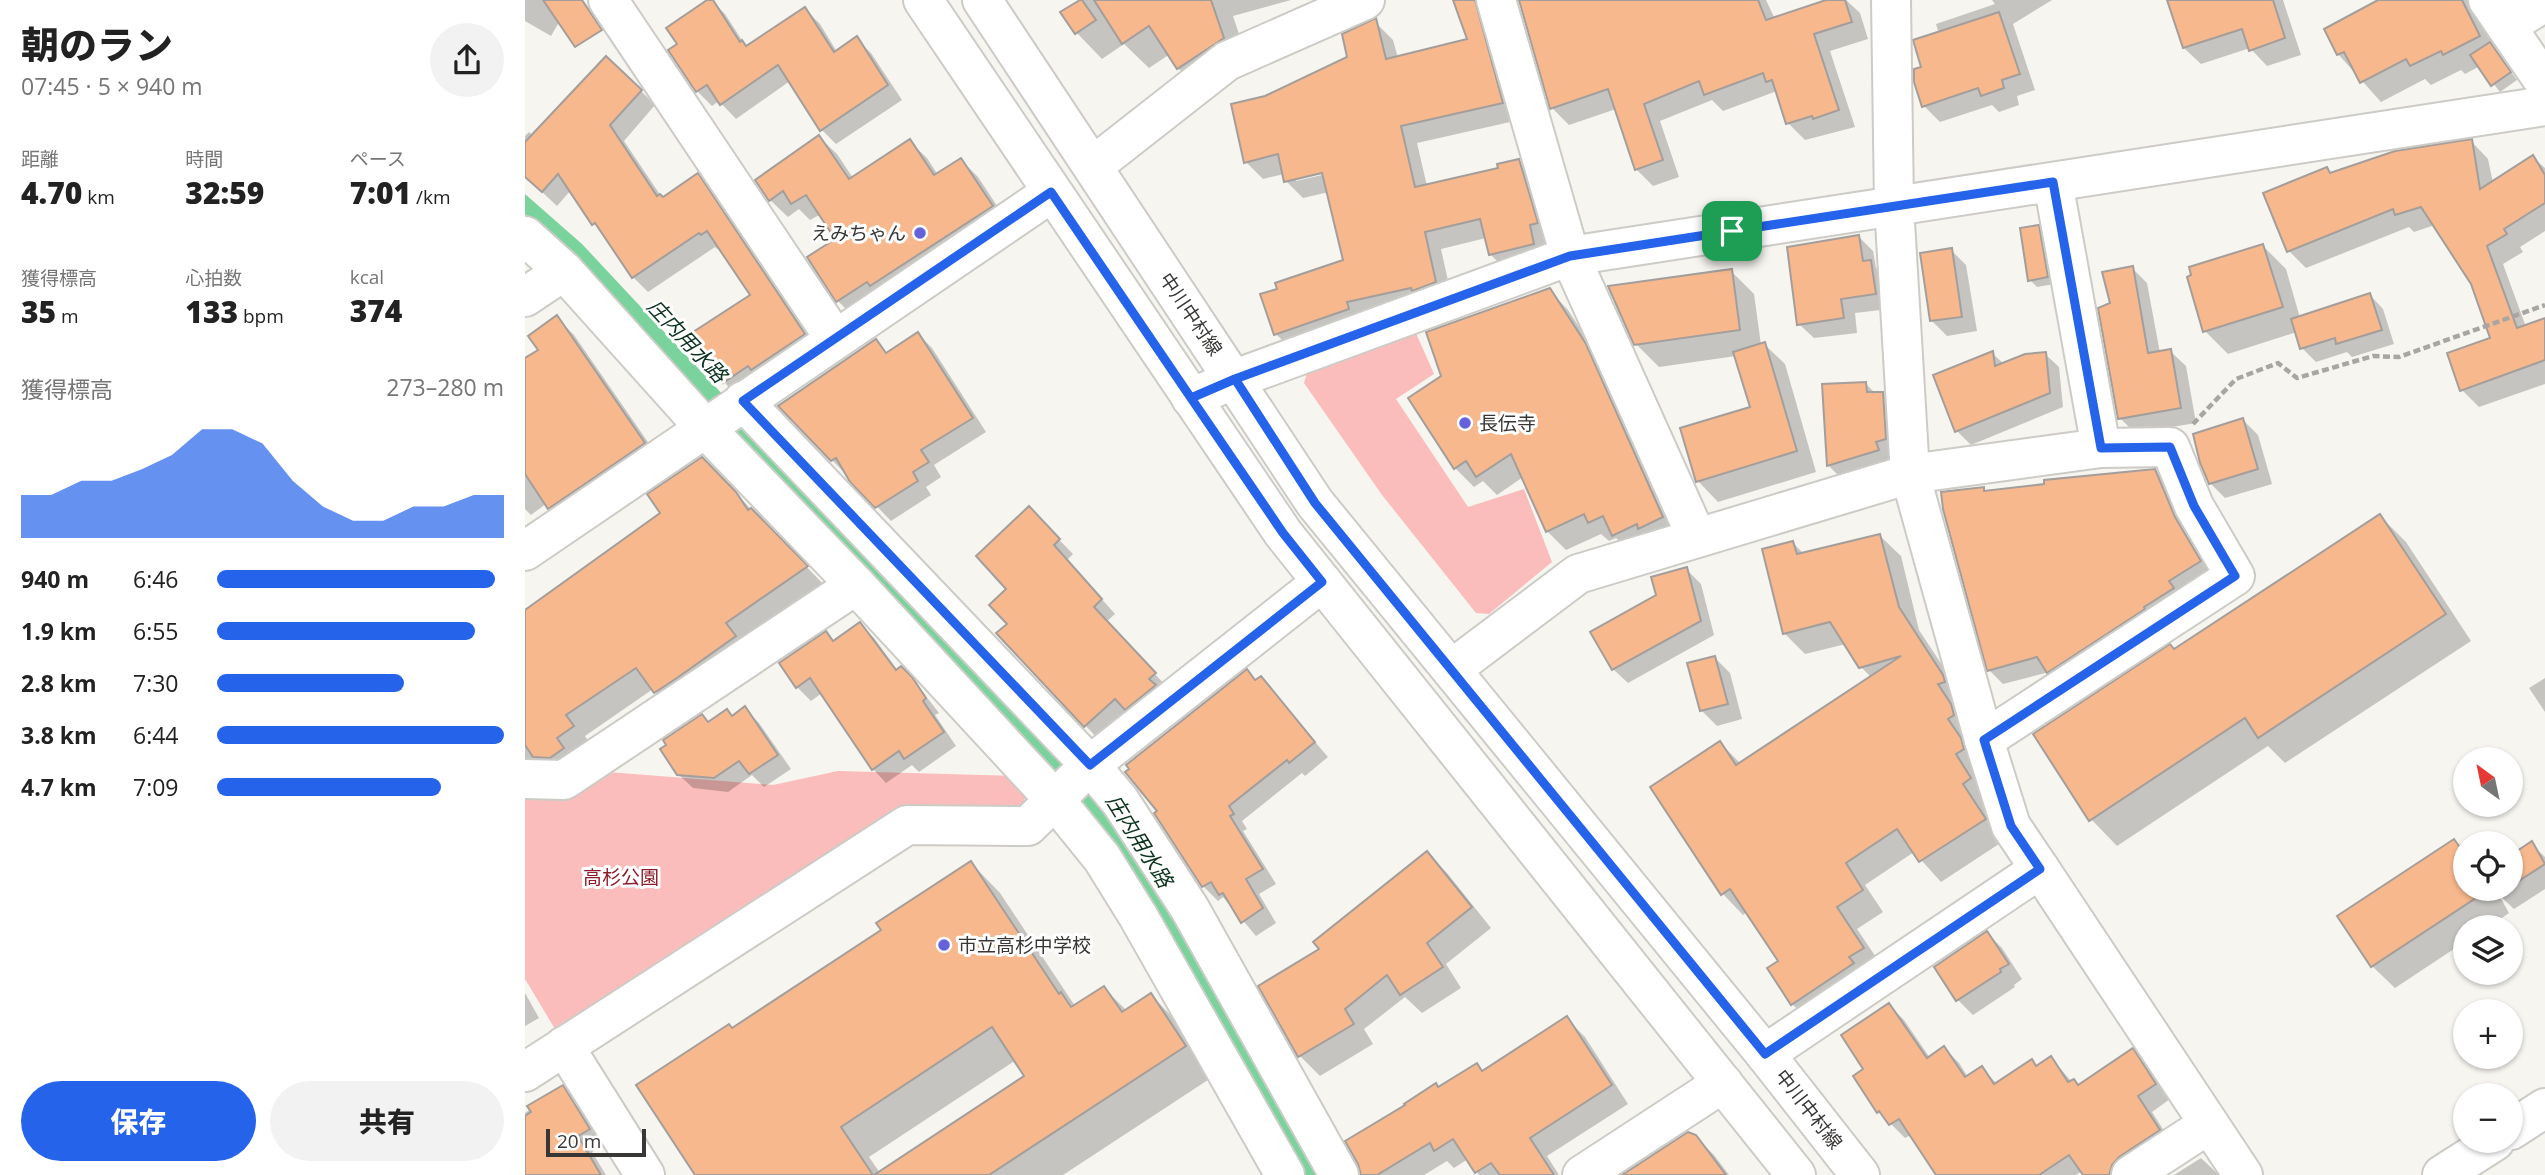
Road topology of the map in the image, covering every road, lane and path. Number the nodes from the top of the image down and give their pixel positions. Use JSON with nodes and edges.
{"nodes":[{"id":1,"x":608,"y":0,"type":"edge"},
{"id":2,"x":923,"y":0,"type":"edge"},
{"id":3,"x":982,"y":0,"type":"edge"},
{"id":4,"x":1366,"y":0,"type":"edge"},
{"id":5,"x":1496,"y":0,"type":"edge"},
{"id":6,"x":1891,"y":0,"type":"edge"},
{"id":7,"x":2545,"y":2,"type":"edge"},
{"id":8,"x":2497,"y":13,"type":"edge"},
{"id":9,"x":2545,"y":83,"type":"edge"},
{"id":10,"x":2545,"y":106,"type":"edge"},
{"id":11,"x":1093,"y":166,"type":"junction"},
{"id":12,"x":2053,"y":182,"type":"junction"},
{"id":13,"x":1051,"y":192,"type":"junction"},
{"id":14,"x":1894,"y":205,"type":"junction"},
{"id":15,"x":525,"y":236,"type":"edge"},
{"id":16,"x":1570,"y":256,"type":"junction"},
{"id":17,"x":564,"y":271,"type":"junction"},
{"id":18,"x":525,"y":297,"type":"edge"},
{"id":19,"x":2545,"y":305,"type":"edge"},
{"id":20,"x":835,"y":339,"type":"junction"},
{"id":21,"x":1235,"y":379,"type":"junction"},
{"id":22,"x":1191,"y":398,"type":"junction"},
{"id":23,"x":726,"y":413,"type":"junction"},
{"id":24,"x":2170,"y":447,"type":"junction"},
{"id":25,"x":2101,"y":448,"type":"junction"},
{"id":26,"x":1910,"y":474,"type":"junction"},
{"id":27,"x":1697,"y":538,"type":"junction"},
{"id":28,"x":525,"y":551,"type":"edge"},
{"id":29,"x":1322,"y":582,"type":"junction"},
{"id":30,"x":856,"y":585,"type":"junction"},
{"id":31,"x":1452,"y":669,"type":"junction"},
{"id":32,"x":1984,"y":740,"type":"junction"},
{"id":33,"x":525,"y":779,"type":"edge"},
{"id":34,"x":1073,"y":782,"type":"junction"},
{"id":35,"x":2040,"y":869,"type":"junction"},
{"id":36,"x":564,"y":1046,"type":"junction"},
{"id":37,"x":1765,"y":1054,"type":"junction"},
{"id":38,"x":525,"y":1072,"type":"edge"},
{"id":39,"x":1723,"y":1083,"type":"junction"},
{"id":40,"x":2545,"y":1108,"type":"edge"},
{"id":41,"x":2523,"y":1122,"type":"edge"},
{"id":42,"x":2209,"y":1124,"type":"junction"},
{"id":43,"x":2476,"y":1153,"type":"edge"},
{"id":44,"x":645,"y":1175,"type":"edge"},
{"id":45,"x":1285,"y":1175,"type":"edge"},
{"id":46,"x":1339,"y":1175,"type":"edge"},
{"id":47,"x":1582,"y":1175,"type":"edge"},
{"id":48,"x":1796,"y":1175,"type":"edge"},
{"id":49,"x":1860,"y":1175,"type":"edge"},
{"id":50,"x":2131,"y":1175,"type":"edge"},
{"id":51,"x":2243,"y":1175,"type":"edge"},
{"id":52,"x":2442,"y":1175,"type":"edge"}],
"edges":[{"from":1,"to":20,"type":"street"},
{"from":2,"to":13,"type":"street"},
{"from":3,"to":11,"type":"street","name":"中川中村線"},
{"from":4,"to":11,"type":"street"},
{"from":5,"to":16,"type":"street"},
{"from":6,"to":14,"type":"street"},
{"from":7,"to":8,"type":"street"},
{"from":8,"to":9,"type":"street"},
{"from":10,"to":12,"type":"street"},
{"from":11,"to":21,"type":"street","name":"中川中村線"},
{"from":12,"to":14,"type":"street"},
{"from":12,"to":25,"type":"street"},
{"from":13,"to":20,"type":"street"},
{"from":13,"to":22,"type":"street"},
{"from":14,"to":16,"type":"street"},
{"from":14,"to":26,"type":"street"},
{"from":15,"to":17,"type":"street"},
{"from":16,"to":21,"type":"street"},
{"from":16,"to":27,"type":"street"},
{"from":17,"to":18,"type":"street"},
{"from":17,"to":23,"type":"street"},
{"from":19,"to":24,"type":"path"},
{"from":20,"to":23,"type":"street"},
{"from":21,"to":22,"type":"street"},
{"from":21,"to":31,"type":"street","name":"中川中村線"},
{"from":22,"to":29,"type":"street"},
{"from":23,"to":28,"type":"street"},
{"from":23,"to":30,"type":"street"},
{"from":23,"to":34,"type":"street"},
{"from":24,"to":25,"type":"street"},
{"from":24,"to":32,"type":"street"},
{"from":25,"to":26,"type":"street"},
{"from":26,"to":27,"type":"street"},
{"from":26,"to":32,"type":"street"},
{"from":27,"to":31,"type":"street"},
{"from":29,"to":34,"type":"street"},
{"from":29,"to":39,"type":"street"},
{"from":30,"to":33,"type":"street"},
{"from":30,"to":34,"type":"street"},
{"from":31,"to":37,"type":"street","name":"中川中村線"},
{"from":32,"to":35,"type":"street"},
{"from":34,"to":36,"type":"street"},
{"from":34,"to":45,"type":"street"},
{"from":34,"to":46,"type":"street"},
{"from":35,"to":37,"type":"street"},
{"from":35,"to":42,"type":"street"},
{"from":36,"to":38,"type":"street"},
{"from":36,"to":44,"type":"street"},
{"from":37,"to":49,"type":"street","name":"中川中村線"},
{"from":39,"to":47,"type":"street"},
{"from":39,"to":48,"type":"street"},
{"from":40,"to":41,"type":"street"},
{"from":42,"to":50,"type":"street"},
{"from":42,"to":51,"type":"street"},
{"from":43,"to":52,"type":"street"}]}
